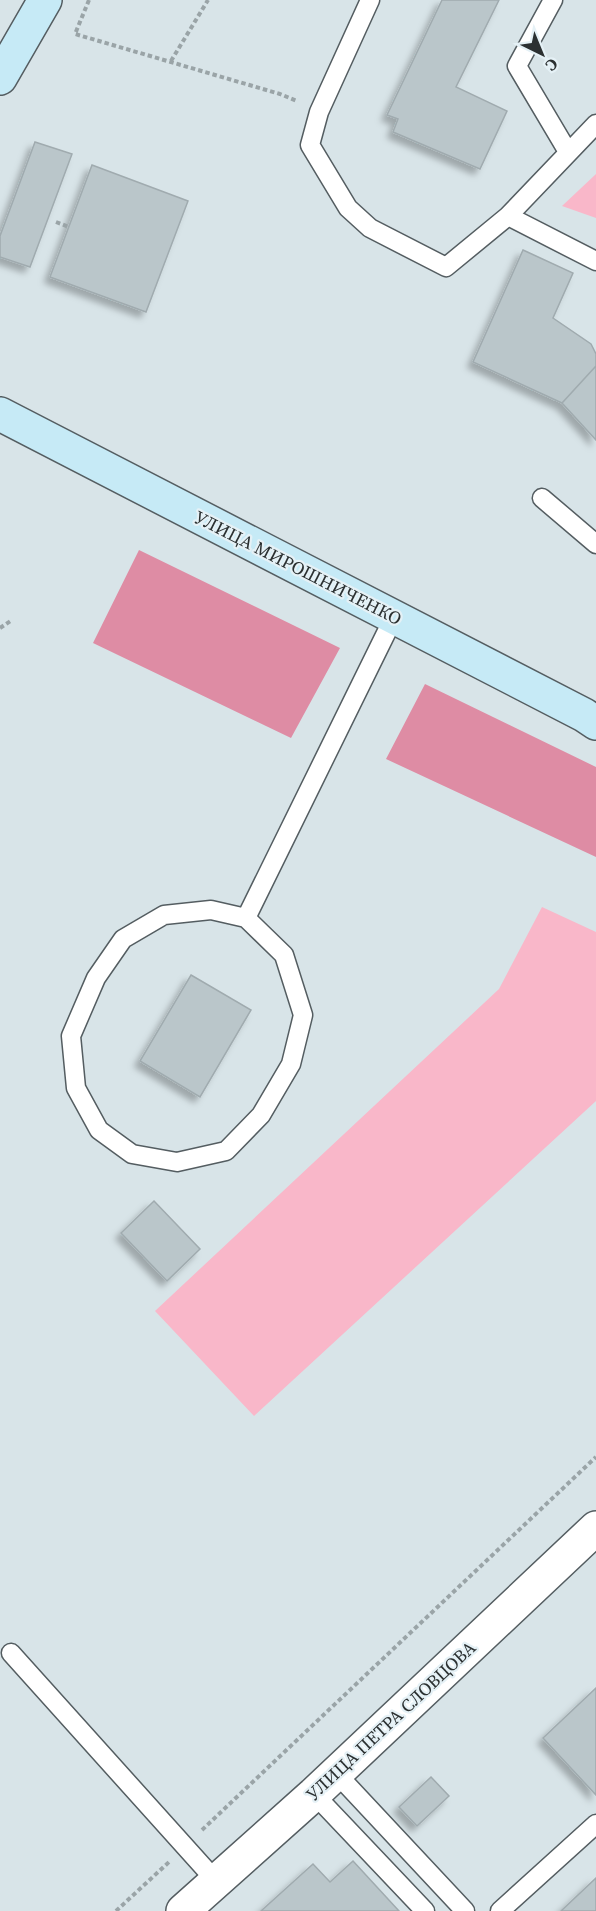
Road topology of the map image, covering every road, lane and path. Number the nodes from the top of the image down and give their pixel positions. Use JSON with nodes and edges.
{"nodes":[{"id":1,"x":21,"y":0,"type":"edge"},
{"id":2,"x":45,"y":0,"type":"edge"},
{"id":3,"x":89,"y":0,"type":"edge"},
{"id":4,"x":208,"y":0,"type":"edge"},
{"id":5,"x":370,"y":0,"type":"edge"},
{"id":6,"x":553,"y":0,"type":"edge"},
{"id":7,"x":171,"y":61,"type":"junction"},
{"id":8,"x":0,"y":77,"type":"edge"},
{"id":9,"x":280,"y":94,"type":"dead end"},
{"id":10,"x":596,"y":124,"type":"edge"},
{"id":11,"x":568,"y":152,"type":"junction"},
{"id":12,"x":508,"y":216,"type":"junction"},
{"id":13,"x":56,"y":222,"type":"dead end"},
{"id":14,"x":69,"y":227,"type":"dead end"},
{"id":15,"x":596,"y":261,"type":"edge"},
{"id":16,"x":0,"y":414,"type":"edge"},
{"id":17,"x":542,"y":498,"type":"dead end"},
{"id":18,"x":596,"y":544,"type":"edge"},
{"id":19,"x":394,"y":617,"type":"junction"},
{"id":20,"x":12,"y":620,"type":"dead end"},
{"id":21,"x":0,"y":628,"type":"edge"},
{"id":22,"x":596,"y":723,"type":"edge"},
{"id":23,"x":246,"y":918,"type":"junction"},
{"id":24,"x":596,"y":1457,"type":"edge"},
{"id":25,"x":596,"y":1528,"type":"edge"},
{"id":26,"x":11,"y":1653,"type":"dead end"},
{"id":27,"x":325,"y":1783,"type":"junction"},
{"id":28,"x":596,"y":1824,"type":"edge"},
{"id":29,"x":184,"y":1847,"type":"junction"},
{"id":30,"x":216,"y":1881,"type":"junction"},
{"id":31,"x":116,"y":1911,"type":"edge"},
{"id":32,"x":183,"y":1911,"type":"edge"},
{"id":33,"x":425,"y":1911,"type":"edge"},
{"id":34,"x":465,"y":1911,"type":"edge"},
{"id":35,"x":500,"y":1911,"type":"edge"}],
"edges":[{"from":1,"to":8,"type":"street"},
{"from":2,"to":8,"type":"street"},
{"from":3,"to":7,"type":"path"},
{"from":4,"to":7,"type":"path"},
{"from":5,"to":12,"type":"lane"},
{"from":6,"to":11,"type":"lane"},
{"from":7,"to":9,"type":"path"},
{"from":10,"to":11,"type":"lane"},
{"from":11,"to":12,"type":"lane"},
{"from":12,"to":15,"type":"lane"},
{"from":13,"to":14,"type":"path"},
{"from":16,"to":19,"type":"street","name":"УЛИЦА МИРОШНИЧЕНКО"},
{"from":17,"to":18,"type":"lane"},
{"from":19,"to":22,"type":"street","name":"УЛИЦА МИРОШНИЧЕНКО"},
{"from":19,"to":23,"type":"lane"},
{"from":20,"to":21,"type":"path"},
{"from":23,"to":23,"type":"lane"},
{"from":24,"to":29,"type":"path"},
{"from":25,"to":27,"type":"street","name":"УЛИЦА ПЕТРА СЛОВЦОВА"},
{"from":26,"to":29,"type":"lane"},
{"from":27,"to":30,"type":"street","name":"УЛИЦА ПЕТРА СЛОВЦОВА"},
{"from":27,"to":33,"type":"lane"},
{"from":27,"to":34,"type":"lane"},
{"from":28,"to":35,"type":"lane"},
{"from":29,"to":30,"type":"lane"},
{"from":29,"to":31,"type":"path"},
{"from":30,"to":32,"type":"street","name":"УЛИЦА ПЕТРА СЛОВЦОВА"}]}
